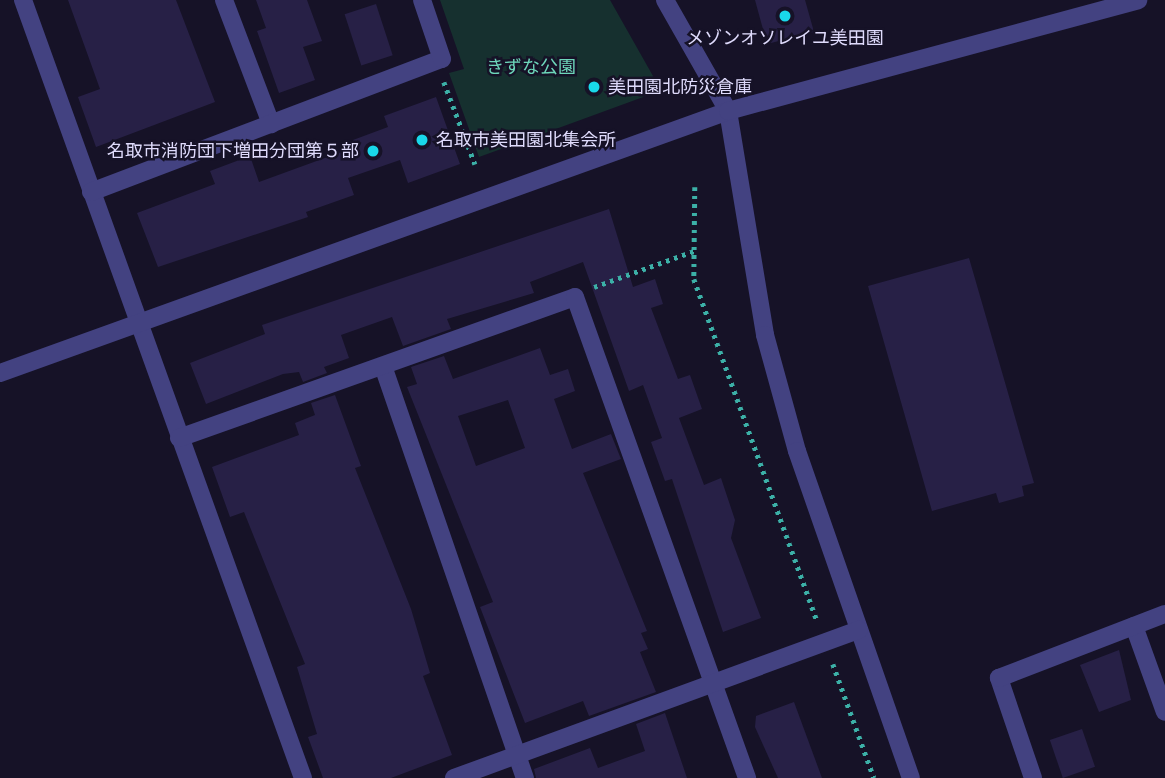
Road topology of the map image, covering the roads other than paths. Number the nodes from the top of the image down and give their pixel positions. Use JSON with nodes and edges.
{"nodes":[{"id":1,"x":23,"y":0,"type":"edge"},
{"id":2,"x":224,"y":0,"type":"edge"},
{"id":3,"x":422,"y":0,"type":"edge"},
{"id":4,"x":664,"y":0,"type":"edge"},
{"id":5,"x":1138,"y":0,"type":"edge"},
{"id":6,"x":728,"y":111,"type":"junction"},
{"id":7,"x":271,"y":124,"type":"junction"},
{"id":8,"x":91,"y":192,"type":"junction"},
{"id":9,"x":137,"y":324,"type":"junction"},
{"id":10,"x":383,"y":366,"type":"junction"},
{"id":11,"x":0,"y":373,"type":"edge"},
{"id":12,"x":179,"y":438,"type":"junction"},
{"id":13,"x":1165,"y":614,"type":"edge"},
{"id":14,"x":1134,"y":626,"type":"junction"},
{"id":15,"x":859,"y":630,"type":"junction"},
{"id":16,"x":714,"y":685,"type":"junction"},
{"id":17,"x":1165,"y":712,"type":"edge"},
{"id":18,"x":517,"y":755,"type":"junction"},
{"id":19,"x":303,"y":778,"type":"edge"},
{"id":20,"x":454,"y":778,"type":"edge"},
{"id":21,"x":525,"y":778,"type":"edge"},
{"id":22,"x":747,"y":778,"type":"edge"},
{"id":23,"x":911,"y":778,"type":"edge"},
{"id":24,"x":1033,"y":778,"type":"edge"}],
"edges":[{"from":1,"to":8,"type":"street"},
{"from":2,"to":7,"type":"street"},
{"from":3,"to":7,"type":"street"},
{"from":4,"to":6,"type":"street"},
{"from":5,"to":6,"type":"street"},
{"from":6,"to":9,"type":"street"},
{"from":6,"to":15,"type":"street"},
{"from":7,"to":8,"type":"street"},
{"from":8,"to":9,"type":"street"},
{"from":9,"to":11,"type":"street"},
{"from":9,"to":12,"type":"street"},
{"from":10,"to":12,"type":"street"},
{"from":10,"to":16,"type":"street"},
{"from":10,"to":18,"type":"street"},
{"from":12,"to":19,"type":"street"},
{"from":13,"to":14,"type":"street"},
{"from":14,"to":17,"type":"street"},
{"from":14,"to":24,"type":"street"},
{"from":15,"to":16,"type":"street"},
{"from":15,"to":23,"type":"street"},
{"from":16,"to":18,"type":"street"},
{"from":16,"to":22,"type":"street"},
{"from":18,"to":20,"type":"street"},
{"from":18,"to":21,"type":"street"}]}
